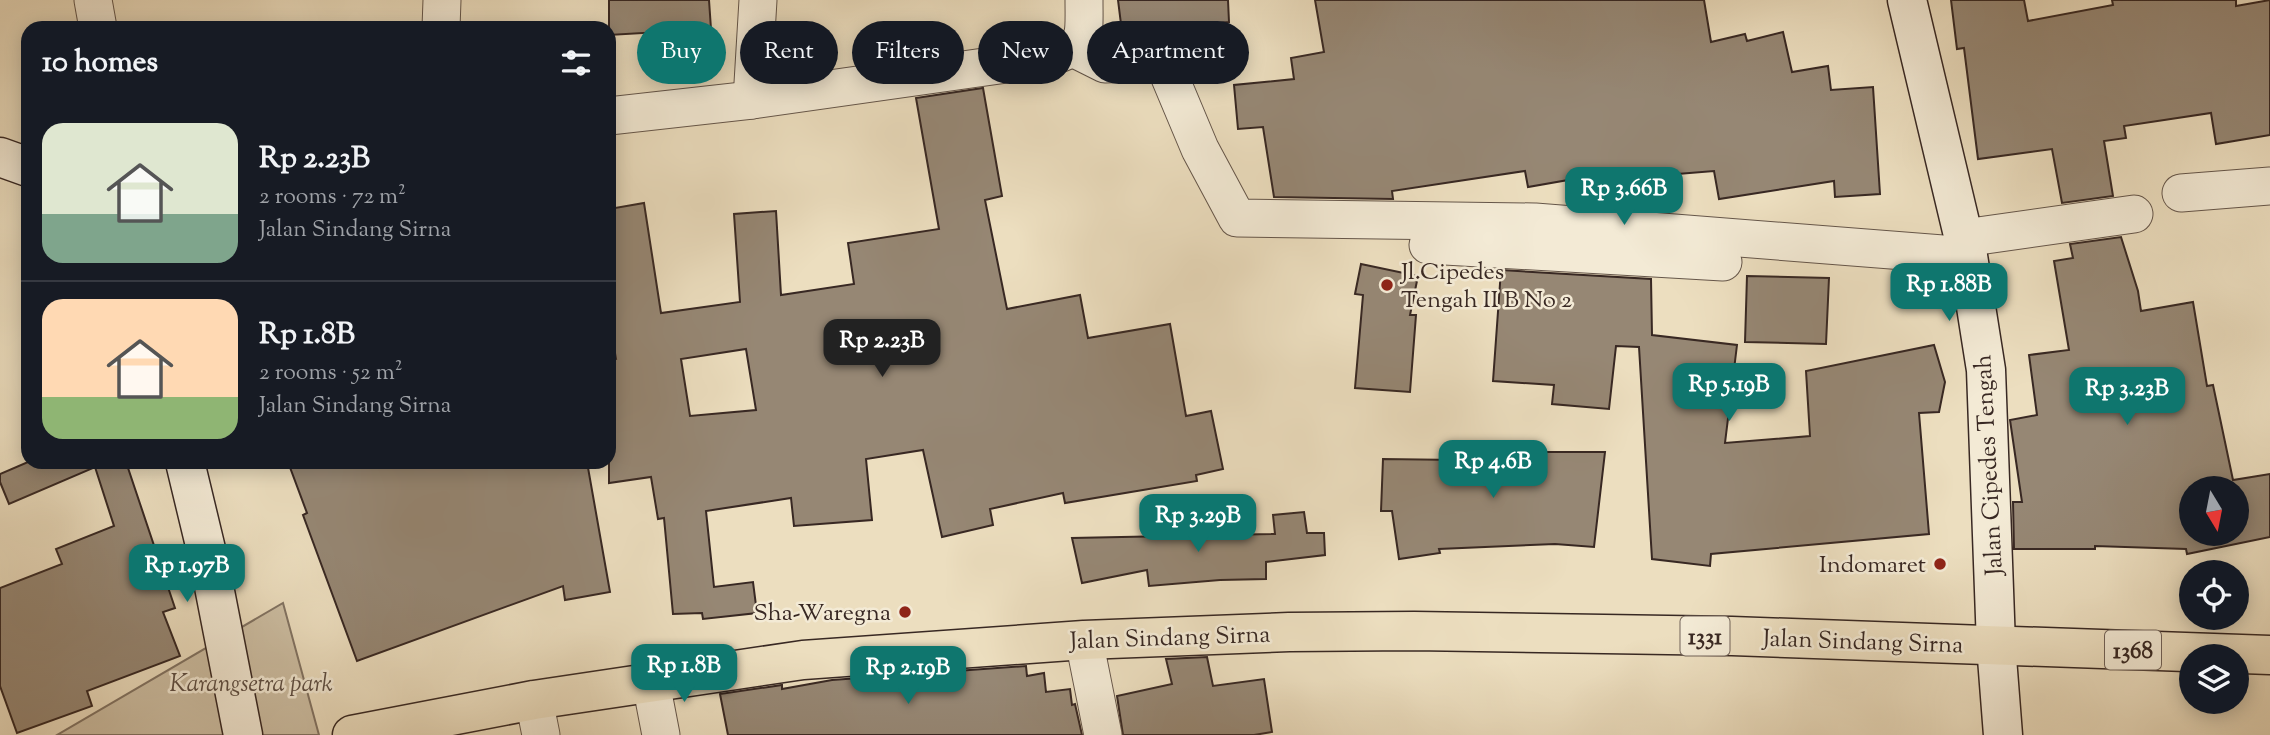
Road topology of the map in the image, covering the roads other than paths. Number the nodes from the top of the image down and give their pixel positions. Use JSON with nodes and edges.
{"nodes":[{"id":1,"x":93,"y":0,"type":"edge"},
{"id":2,"x":442,"y":0,"type":"edge"},
{"id":3,"x":758,"y":0,"type":"edge"},
{"id":4,"x":1084,"y":0,"type":"edge"},
{"id":5,"x":1907,"y":0,"type":"edge"},
{"id":6,"x":97,"y":21,"type":"edge"},
{"id":7,"x":441,"y":21,"type":"edge"},
{"id":8,"x":1073,"y":48,"type":"joint"},
{"id":9,"x":978,"y":68,"type":"edge"},
{"id":10,"x":752,"y":100,"type":"junction"},
{"id":11,"x":616,"y":115,"type":"edge"},
{"id":12,"x":0,"y":157,"type":"edge"},
{"id":13,"x":21,"y":164,"type":"edge"},
{"id":14,"x":2270,"y":186,"type":"edge"},
{"id":15,"x":2180,"y":193,"type":"dead end"},
{"id":16,"x":2134,"y":214,"type":"dead end"},
{"id":17,"x":1968,"y":257,"type":"junction"},
{"id":18,"x":187,"y":469,"type":"edge"},
{"id":19,"x":1084,"y":640,"type":"junction"},
{"id":20,"x":1996,"y":645,"type":"junction"},
{"id":21,"x":2270,"y":655,"type":"edge"},
{"id":22,"x":651,"y":683,"type":"junction"},
{"id":23,"x":538,"y":718,"type":"edge"},
{"id":24,"x":243,"y":735,"type":"edge"},
{"id":25,"x":352,"y":735,"type":"edge"},
{"id":26,"x":661,"y":735,"type":"edge"},
{"id":27,"x":1103,"y":735,"type":"edge"},
{"id":28,"x":2003,"y":735,"type":"edge"}],
"edges":[{"from":1,"to":6,"type":"street"},
{"from":2,"to":7,"type":"street"},
{"from":3,"to":10,"type":"street"},
{"from":4,"to":8,"type":"street"},
{"from":5,"to":17,"type":"street","name":"Jalan Cipedes Tengah"},
{"from":8,"to":17,"type":"street"},
{"from":9,"to":10,"type":"street"},
{"from":10,"to":11,"type":"street"},
{"from":12,"to":13,"type":"street"},
{"from":14,"to":15,"type":"street"},
{"from":16,"to":17,"type":"street"},
{"from":17,"to":20,"type":"street","name":"Jalan Cipedes Tengah"},
{"from":18,"to":24,"type":"street"},
{"from":19,"to":20,"type":"main road","name":"Jalan Sindang Sirna","number":"1331"},
{"from":19,"to":22,"type":"main road","name":"Jalan Sindang Sirna","number":"1331"},
{"from":19,"to":27,"type":"street"},
{"from":20,"to":21,"type":"main road","number":"1368"},
{"from":20,"to":28,"type":"street","name":"Jalan Cipedes Tengah"},
{"from":22,"to":23,"type":"main road","name":"Jalan Sindang Sirna","number":"1331"},
{"from":22,"to":26,"type":"street"},
{"from":23,"to":25,"type":"main road","name":"Jalan Sindang Sirna","number":"1331"}]}
